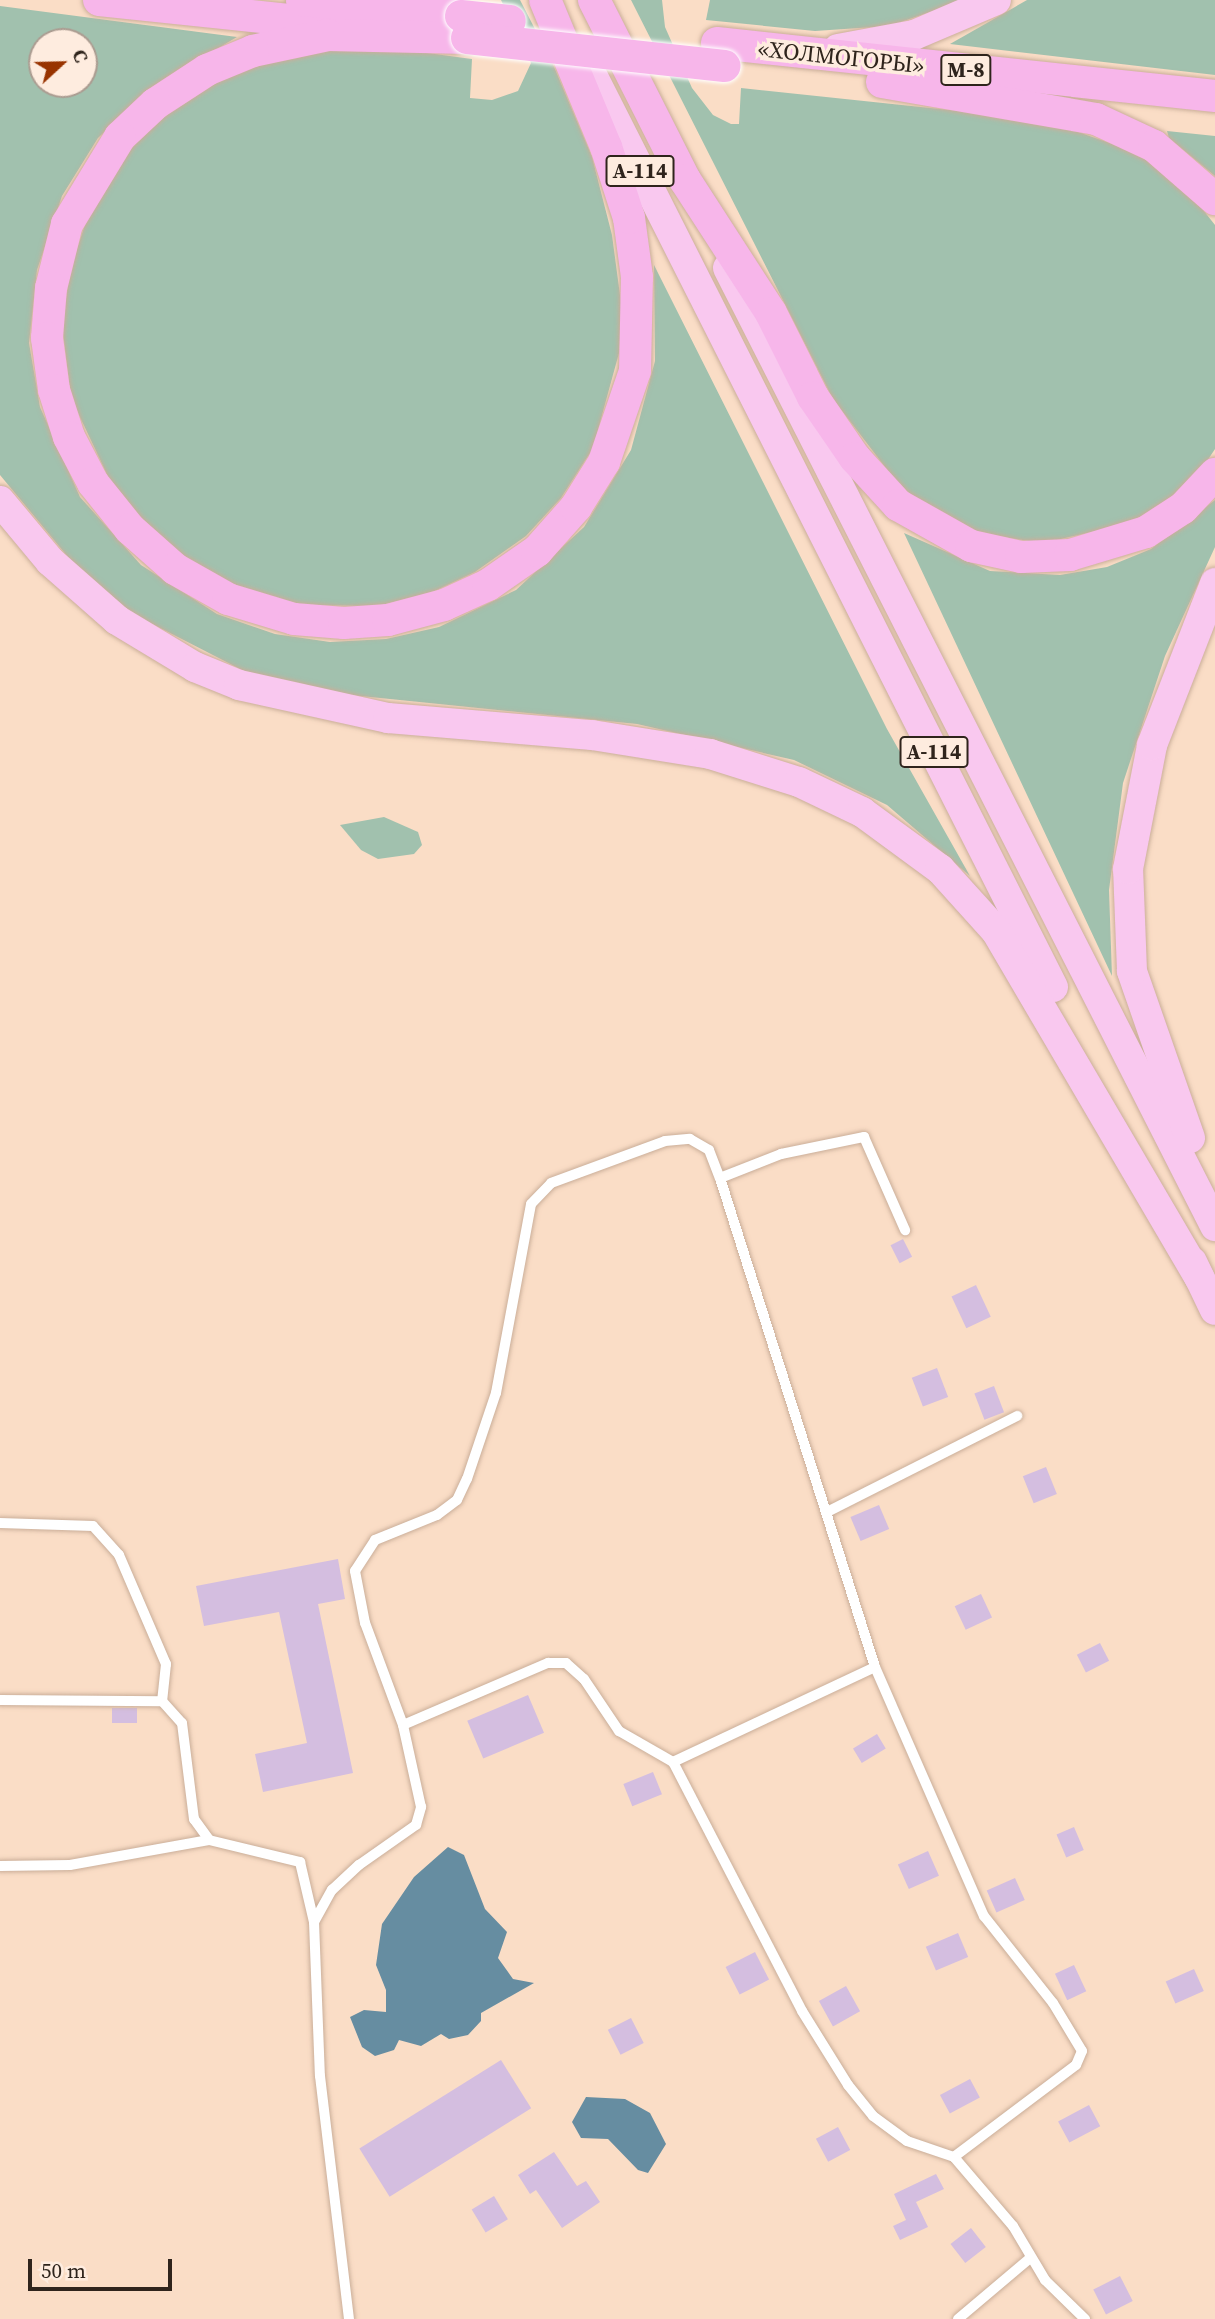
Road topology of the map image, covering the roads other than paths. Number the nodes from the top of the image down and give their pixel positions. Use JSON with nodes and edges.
{"nodes":[{"id":1,"x":99,"y":0,"type":"edge"},
{"id":2,"x":302,"y":0,"type":"edge"},
{"id":3,"x":353,"y":0,"type":"edge"},
{"id":4,"x":545,"y":0,"type":"edge"},
{"id":5,"x":554,"y":0,"type":"edge"},
{"id":6,"x":594,"y":0,"type":"edge"},
{"id":7,"x":612,"y":0,"type":"edge"},
{"id":8,"x":996,"y":0,"type":"edge"},
{"id":9,"x":464,"y":27,"type":"junction"},
{"id":10,"x":720,"y":55,"type":"junction"},
{"id":11,"x":882,"y":82,"type":"junction"},
{"id":12,"x":1215,"y":96,"type":"edge"},
{"id":13,"x":644,"y":98,"type":"junction"},
{"id":14,"x":1215,"y":118,"type":"edge"},
{"id":15,"x":685,"y":180,"type":"junction"},
{"id":16,"x":1215,"y":199,"type":"edge"},
{"id":17,"x":1215,"y":474,"type":"edge"},
{"id":18,"x":0,"y":501,"type":"edge"},
{"id":19,"x":1215,"y":583,"type":"edge"},
{"id":20,"x":720,"y":1178,"type":"junction"},
{"id":21,"x":1215,"y":1192,"type":"edge"},
{"id":22,"x":1215,"y":1226,"type":"edge"},
{"id":23,"x":905,"y":1230,"type":"dead end"},
{"id":24,"x":1200,"y":1279,"type":"junction"},
{"id":25,"x":1215,"y":1310,"type":"edge"},
{"id":26,"x":1017,"y":1416,"type":"dead end"},
{"id":27,"x":829,"y":1511,"type":"junction"},
{"id":28,"x":0,"y":1523,"type":"edge"},
{"id":29,"x":875,"y":1667,"type":"junction"},
{"id":30,"x":0,"y":1700,"type":"edge"},
{"id":31,"x":162,"y":1701,"type":"junction"},
{"id":32,"x":402,"y":1725,"type":"junction"},
{"id":33,"x":673,"y":1762,"type":"junction"},
{"id":34,"x":209,"y":1840,"type":"junction"},
{"id":35,"x":0,"y":1866,"type":"edge"},
{"id":36,"x":314,"y":1922,"type":"junction"},
{"id":37,"x":954,"y":2157,"type":"junction"},
{"id":38,"x":1029,"y":2259,"type":"junction"},
{"id":39,"x":349,"y":2319,"type":"edge"},
{"id":40,"x":958,"y":2319,"type":"edge"},
{"id":41,"x":1085,"y":2319,"type":"edge"}],
"edges":[{"from":1,"to":9,"type":"highway","number":"М-8"},
{"from":2,"to":9,"type":"highway","number":"М-8"},
{"from":3,"to":9,"type":"main road"},
{"from":4,"to":9,"type":"highway"},
{"from":5,"to":24,"type":"main road","number":"А-114"},
{"from":6,"to":13,"type":"highway","number":"А-114"},
{"from":7,"to":13,"type":"main road"},
{"from":8,"to":10,"type":"main road"},
{"from":9,"to":10,"type":"highway","number":"М-8","bridge":true},
{"from":10,"to":11,"type":"highway","name":"«ХОЛМОГОРЫ»","number":"М-8"},
{"from":10,"to":12,"type":"highway","name":"«ХОЛМОГОРЫ»","number":"М-8"},
{"from":11,"to":14,"type":"highway","name":"«ХОЛМОГОРЫ»","number":"М-8"},
{"from":11,"to":16,"type":"highway"},
{"from":13,"to":15,"type":"highway","number":"А-114"},
{"from":15,"to":17,"type":"highway"},
{"from":15,"to":22,"type":"main road","number":"А-114"},
{"from":18,"to":24,"type":"main road"},
{"from":19,"to":21,"type":"main road"},
{"from":20,"to":23,"type":"lane"},
{"from":20,"to":27,"type":"lane"},
{"from":20,"to":32,"type":"lane"},
{"from":24,"to":25,"type":"main road","number":"А-114"},
{"from":26,"to":27,"type":"lane"},
{"from":27,"to":29,"type":"lane"},
{"from":28,"to":31,"type":"lane"},
{"from":29,"to":33,"type":"lane"},
{"from":29,"to":37,"type":"lane"},
{"from":30,"to":31,"type":"lane"},
{"from":31,"to":34,"type":"lane"},
{"from":32,"to":33,"type":"lane"},
{"from":32,"to":36,"type":"lane"},
{"from":33,"to":37,"type":"lane"},
{"from":34,"to":35,"type":"lane"},
{"from":34,"to":36,"type":"lane"},
{"from":36,"to":39,"type":"lane"},
{"from":37,"to":38,"type":"lane"},
{"from":38,"to":40,"type":"lane"},
{"from":38,"to":41,"type":"lane"}]}
